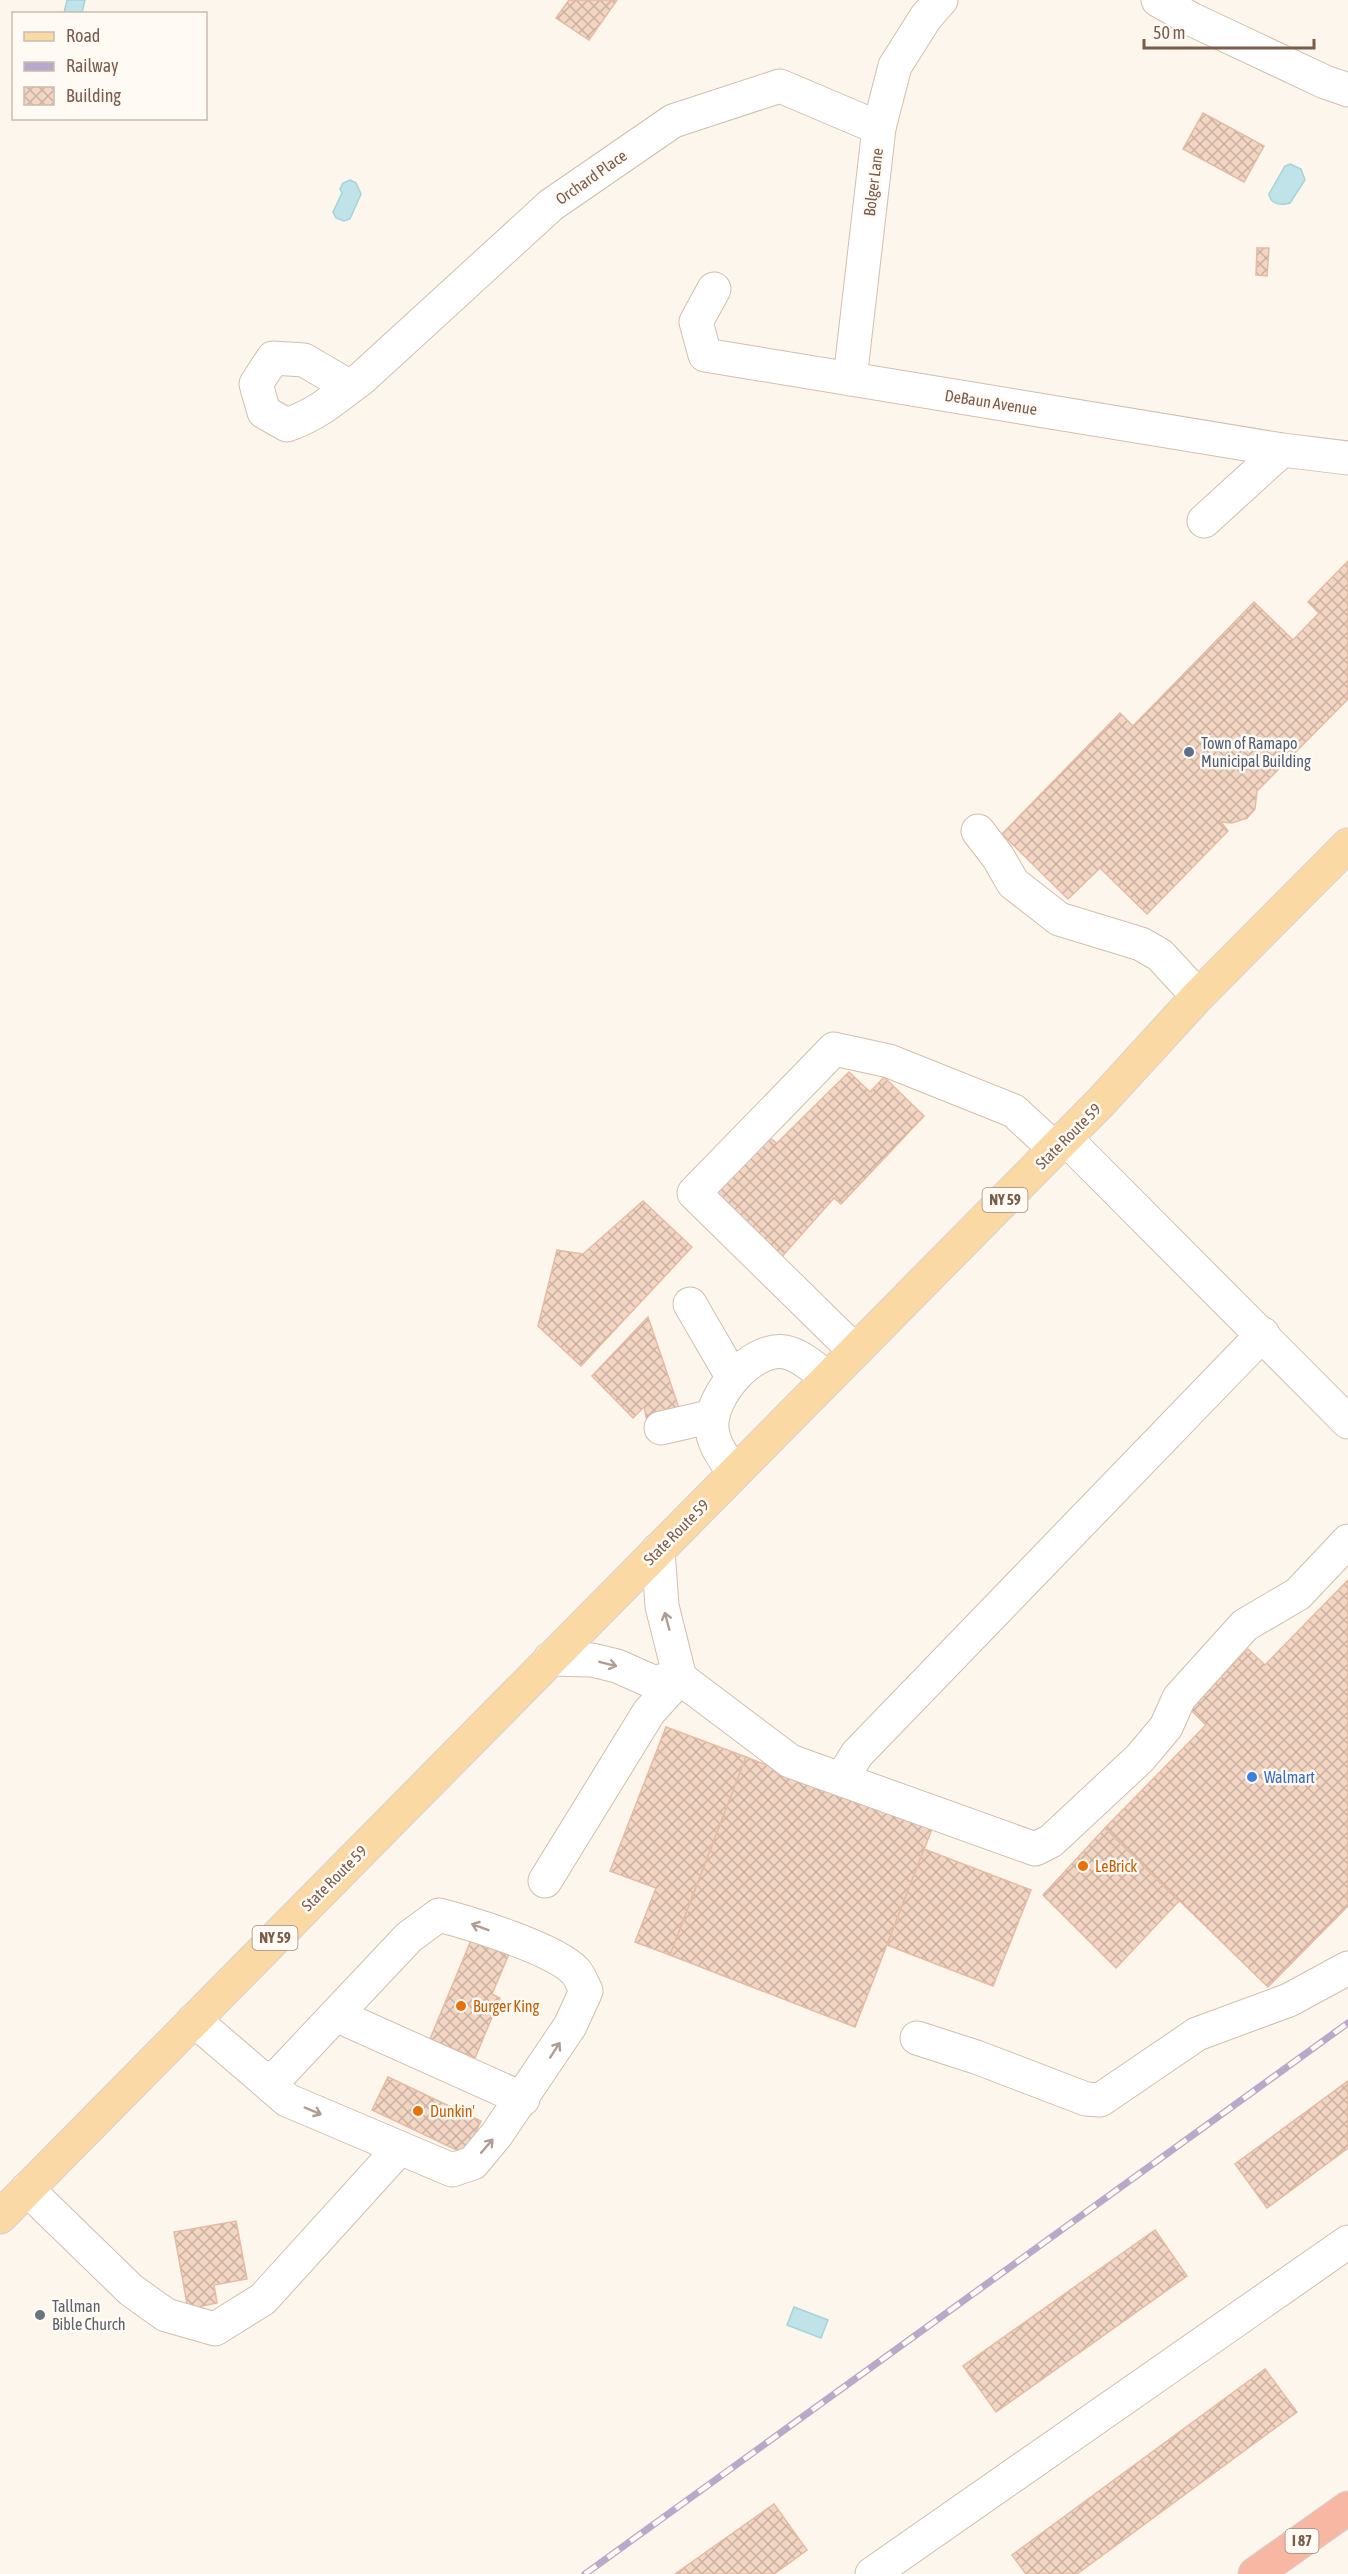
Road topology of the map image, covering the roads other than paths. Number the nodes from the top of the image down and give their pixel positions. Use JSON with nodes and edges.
{"nodes":[{"id":1,"x":941,"y":0,"type":"edge"},
{"id":2,"x":1158,"y":0,"type":"edge"},
{"id":3,"x":1348,"y":90,"type":"edge"},
{"id":4,"x":879,"y":128,"type":"junction"},
{"id":5,"x":714,"y":289,"type":"dead end"},
{"id":6,"x":850,"y":379,"type":"junction"},
{"id":7,"x":350,"y":387,"type":"dead end"},
{"id":8,"x":1282,"y":450,"type":"junction"},
{"id":9,"x":1348,"y":458,"type":"edge"},
{"id":10,"x":1204,"y":521,"type":"dead end"},
{"id":11,"x":978,"y":831,"type":"dead end"},
{"id":12,"x":1348,"y":845,"type":"edge"},
{"id":13,"x":1197,"y":996,"type":"junction"},
{"id":14,"x":1060,"y":1144,"type":"junction"},
{"id":15,"x":690,"y":1304,"type":"dead end"},
{"id":16,"x":1263,"y":1334,"type":"junction"},
{"id":17,"x":855,"y":1351,"type":"junction"},
{"id":18,"x":733,"y":1378,"type":"junction"},
{"id":19,"x":828,"y":1378,"type":"junction"},
{"id":20,"x":713,"y":1416,"type":"junction"},
{"id":21,"x":1348,"y":1422,"type":"edge"},
{"id":22,"x":661,"y":1428,"type":"dead end"},
{"id":23,"x":734,"y":1473,"type":"junction"},
{"id":24,"x":1348,"y":1541,"type":"edge"},
{"id":25,"x":658,"y":1550,"type":"junction"},
{"id":26,"x":550,"y":1659,"type":"junction"},
{"id":27,"x":680,"y":1678,"type":"junction"},
{"id":28,"x":842,"y":1778,"type":"junction"},
{"id":29,"x":545,"y":1881,"type":"dead end"},
{"id":30,"x":1348,"y":1968,"type":"edge"},
{"id":31,"x":336,"y":2015,"type":"junction"},
{"id":32,"x":194,"y":2020,"type":"junction"},
{"id":33,"x":917,"y":2038,"type":"dead end"},
{"id":34,"x":264,"y":2080,"type":"junction"},
{"id":35,"x":523,"y":2099,"type":"junction"},
{"id":36,"x":400,"y":2148,"type":"junction"},
{"id":37,"x":27,"y":2190,"type":"junction"},
{"id":38,"x":0,"y":2217,"type":"edge"},
{"id":39,"x":1348,"y":2242,"type":"edge"},
{"id":40,"x":1348,"y":2508,"type":"edge"},
{"id":41,"x":872,"y":2574,"type":"edge"},
{"id":42,"x":1255,"y":2574,"type":"edge"}],
"edges":[{"from":1,"to":4,"type":"street","name":"Bolger Lane"},
{"from":2,"to":3,"type":"street"},
{"from":4,"to":6,"type":"street","name":"Bolger Lane"},
{"from":4,"to":7,"type":"street","name":"Orchard Place"},
{"from":5,"to":6,"type":"street","name":"DeBaun Avenue"},
{"from":6,"to":8,"type":"street","name":"DeBaun Avenue"},
{"from":8,"to":9,"type":"street","name":"DeBaun Avenue"},
{"from":8,"to":10,"type":"street"},
{"from":11,"to":13,"type":"street"},
{"from":12,"to":13,"type":"main road","name":"State Route 59","number":"NY 59"},
{"from":13,"to":14,"type":"main road","name":"State Route 59","number":"NY 59"},
{"from":14,"to":16,"type":"street"},
{"from":14,"to":17,"type":"main road","name":"State Route 59","number":"NY 59"},
{"from":14,"to":17,"type":"street"},
{"from":15,"to":18,"type":"street"},
{"from":16,"to":21,"type":"street"},
{"from":16,"to":28,"type":"street"},
{"from":17,"to":19,"type":"main road","name":"State Route 59","number":"NY 59"},
{"from":18,"to":19,"type":"street"},
{"from":18,"to":20,"type":"street"},
{"from":19,"to":23,"type":"main road","name":"State Route 59","number":"NY 59"},
{"from":20,"to":22,"type":"street"},
{"from":20,"to":23,"type":"street"},
{"from":23,"to":25,"type":"main road","name":"State Route 59","number":"NY 59"},
{"from":24,"to":28,"type":"street"},
{"from":25,"to":26,"type":"main road","name":"State Route 59","number":"NY 59"},
{"from":27,"to":25,"type":"street","one_way":true},
{"from":26,"to":27,"type":"street","one_way":true},
{"from":26,"to":32,"type":"main road","name":"State Route 59","number":"NY 59"},
{"from":27,"to":28,"type":"street"},
{"from":27,"to":29,"type":"street"},
{"from":30,"to":33,"type":"street"},
{"from":31,"to":34,"type":"street"},
{"from":31,"to":35,"type":"street"},
{"from":35,"to":31,"type":"street","one_way":true},
{"from":32,"to":34,"type":"street"},
{"from":32,"to":37,"type":"main road","name":"State Route 59","number":"NY 59"},
{"from":34,"to":36,"type":"street","one_way":true},
{"from":36,"to":35,"type":"street","one_way":true},
{"from":36,"to":37,"type":"street"},
{"from":37,"to":38,"type":"main road","name":"State Route 59","number":"NY 59"},
{"from":39,"to":41,"type":"street"},
{"from":40,"to":42,"type":"highway","number":"I 87"}]}
